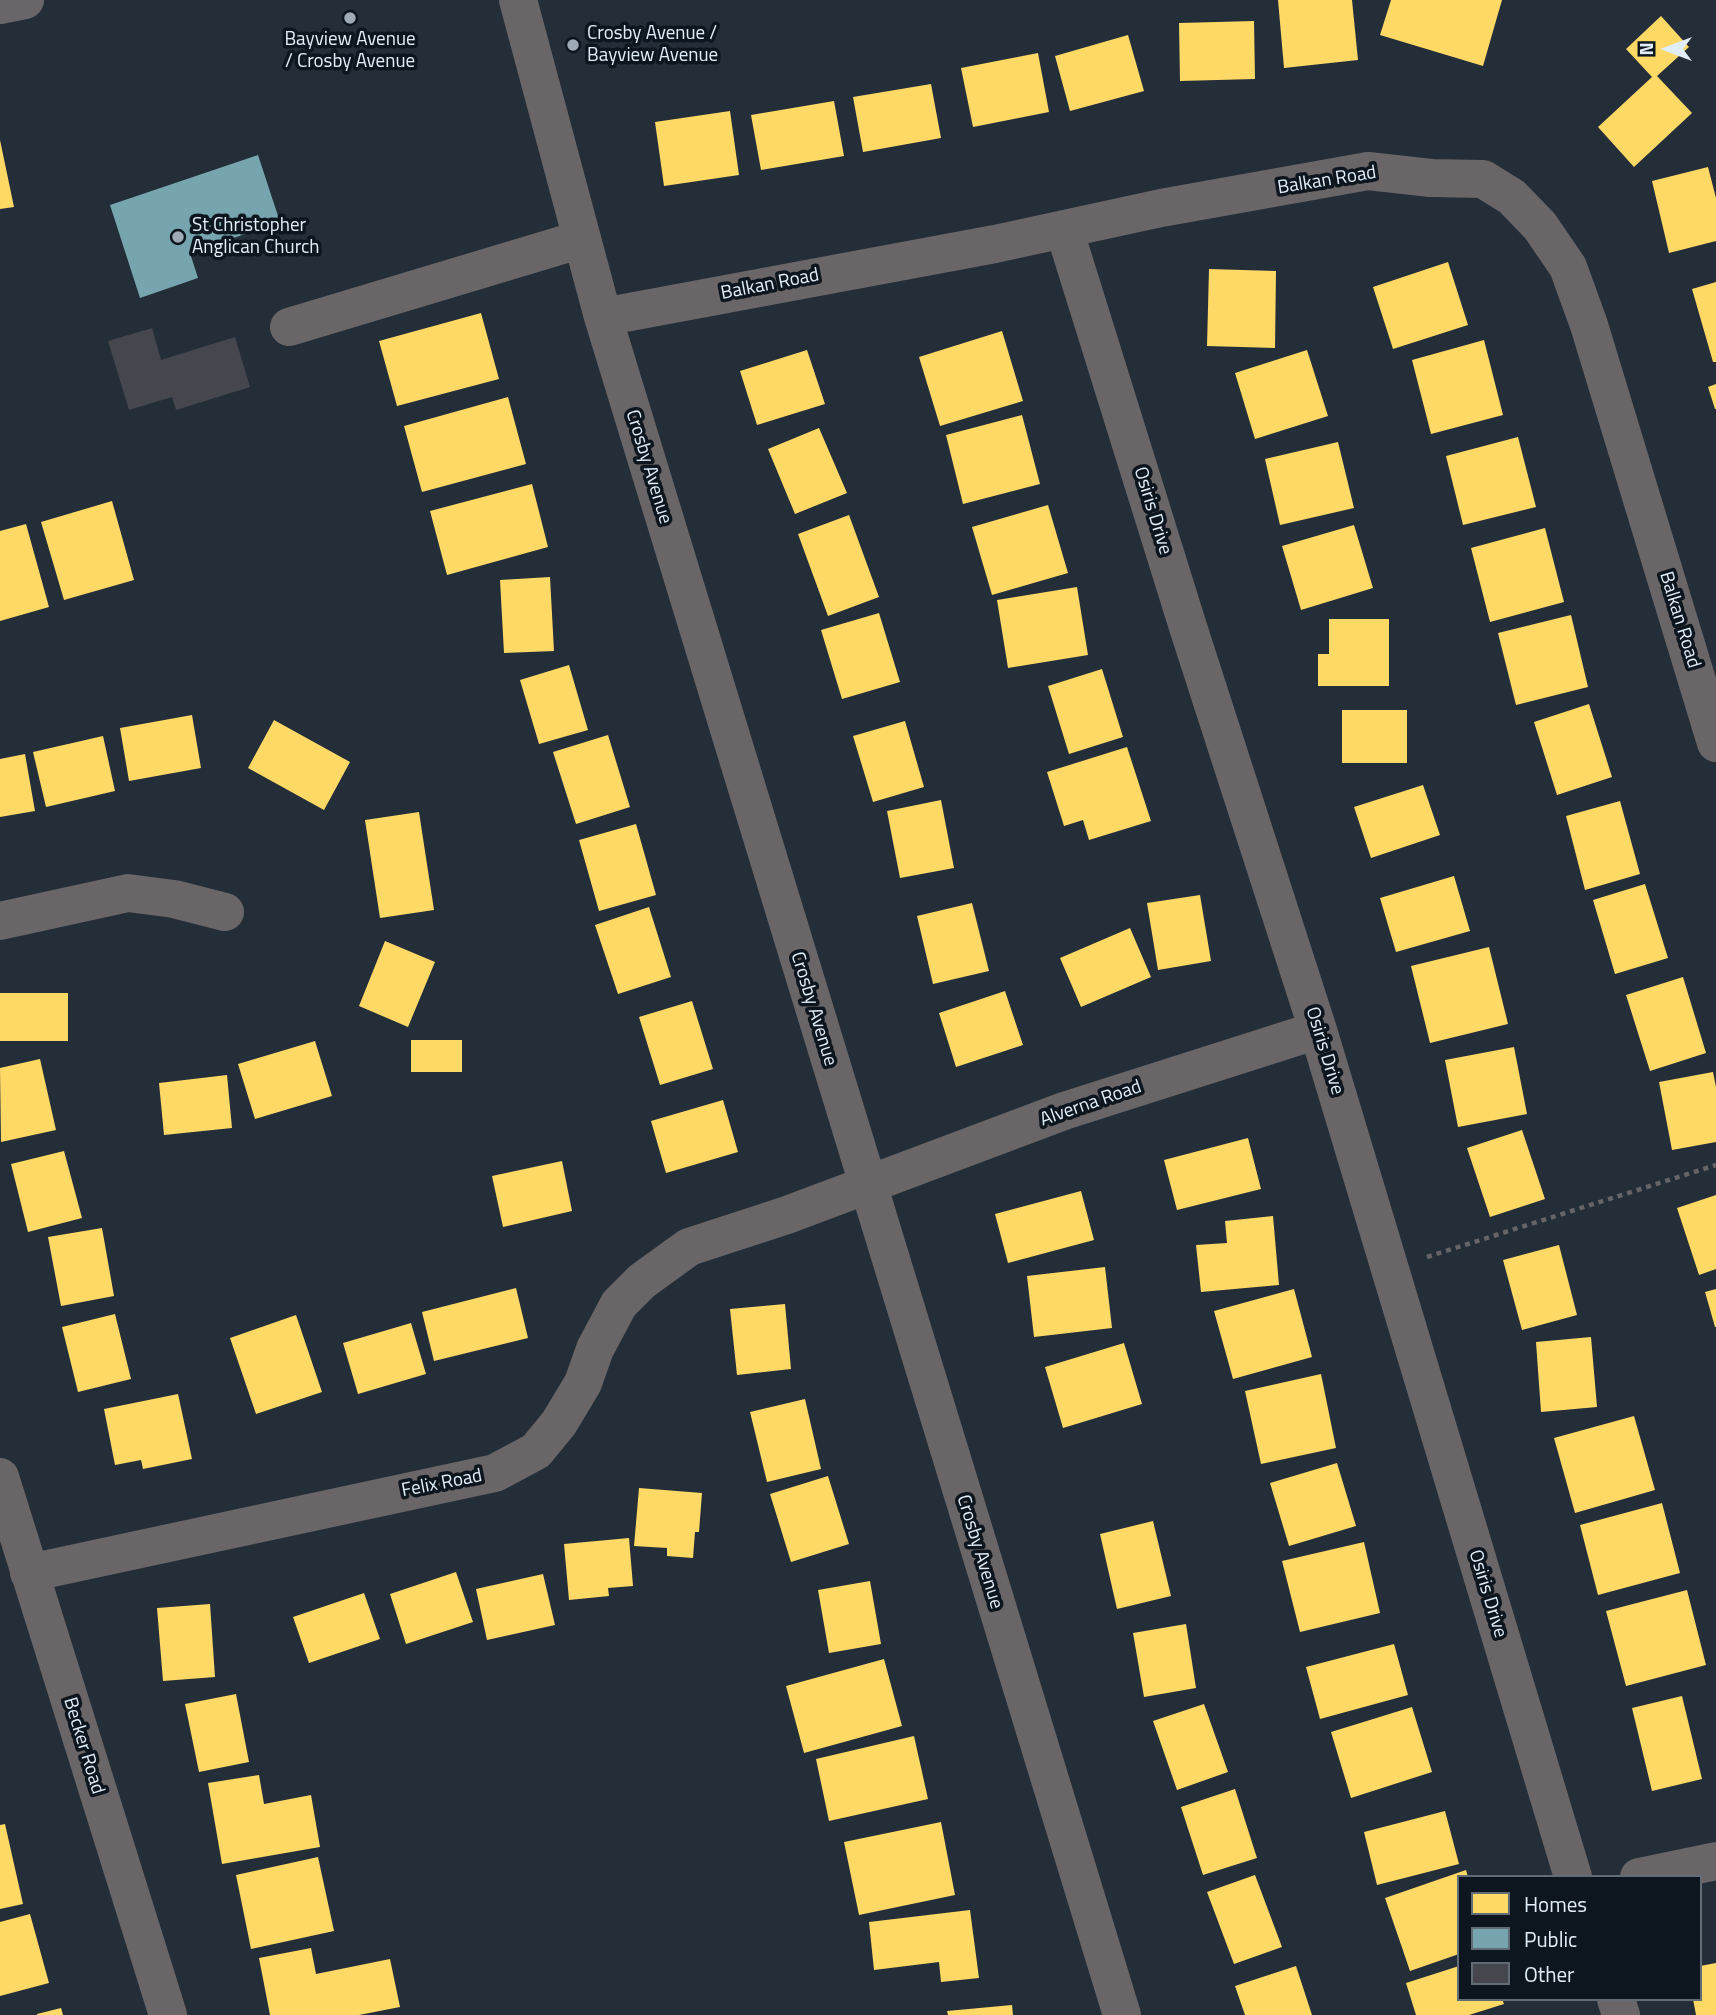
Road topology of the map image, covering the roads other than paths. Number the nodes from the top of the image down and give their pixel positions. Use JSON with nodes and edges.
{"nodes":[{"id":1,"x":25,"y":0,"type":"edge"},
{"id":2,"x":518,"y":0,"type":"edge"},
{"id":3,"x":0,"y":5,"type":"edge"},
{"id":4,"x":1064,"y":229,"type":"junction"},
{"id":5,"x":582,"y":239,"type":"junction"},
{"id":6,"x":603,"y":317,"type":"junction"},
{"id":7,"x":289,"y":327,"type":"dead end"},
{"id":8,"x":1716,"y":743,"type":"edge"},
{"id":9,"x":225,"y":912,"type":"dead end"},
{"id":10,"x":0,"y":921,"type":"edge"},
{"id":11,"x":1318,"y":1030,"type":"junction"},
{"id":12,"x":867,"y":1186,"type":"junction"},
{"id":13,"x":0,"y":1477,"type":"edge"},
{"id":14,"x":29,"y":1573,"type":"junction"},
{"id":15,"x":1716,"y":1861,"type":"edge"},
{"id":16,"x":1572,"y":1875,"type":"edge"},
{"id":17,"x":1649,"y":1875,"type":"edge"},
{"id":18,"x":168,"y":2015,"type":"edge"},
{"id":19,"x":1122,"y":2015,"type":"edge"}],
"edges":[{"from":1,"to":3,"type":"main road"},
{"from":2,"to":5,"type":"street","name":"Crosby Avenue"},
{"from":4,"to":6,"type":"street","name":"Balkan Road"},
{"from":4,"to":8,"type":"street","name":"Balkan Road"},
{"from":4,"to":11,"type":"street","name":"Osiris Drive"},
{"from":5,"to":6,"type":"street","name":"Crosby Avenue"},
{"from":5,"to":7,"type":"street"},
{"from":6,"to":12,"type":"street","name":"Crosby Avenue"},
{"from":9,"to":10,"type":"street"},
{"from":11,"to":12,"type":"street","name":"Alverna Road"},
{"from":11,"to":16,"type":"street","name":"Osiris Drive"},
{"from":12,"to":14,"type":"street","name":"Felix Road"},
{"from":12,"to":19,"type":"street","name":"Crosby Avenue"},
{"from":13,"to":14,"type":"street","name":"Becker Road"},
{"from":14,"to":18,"type":"street","name":"Becker Road"},
{"from":15,"to":17,"type":"street"}]}
